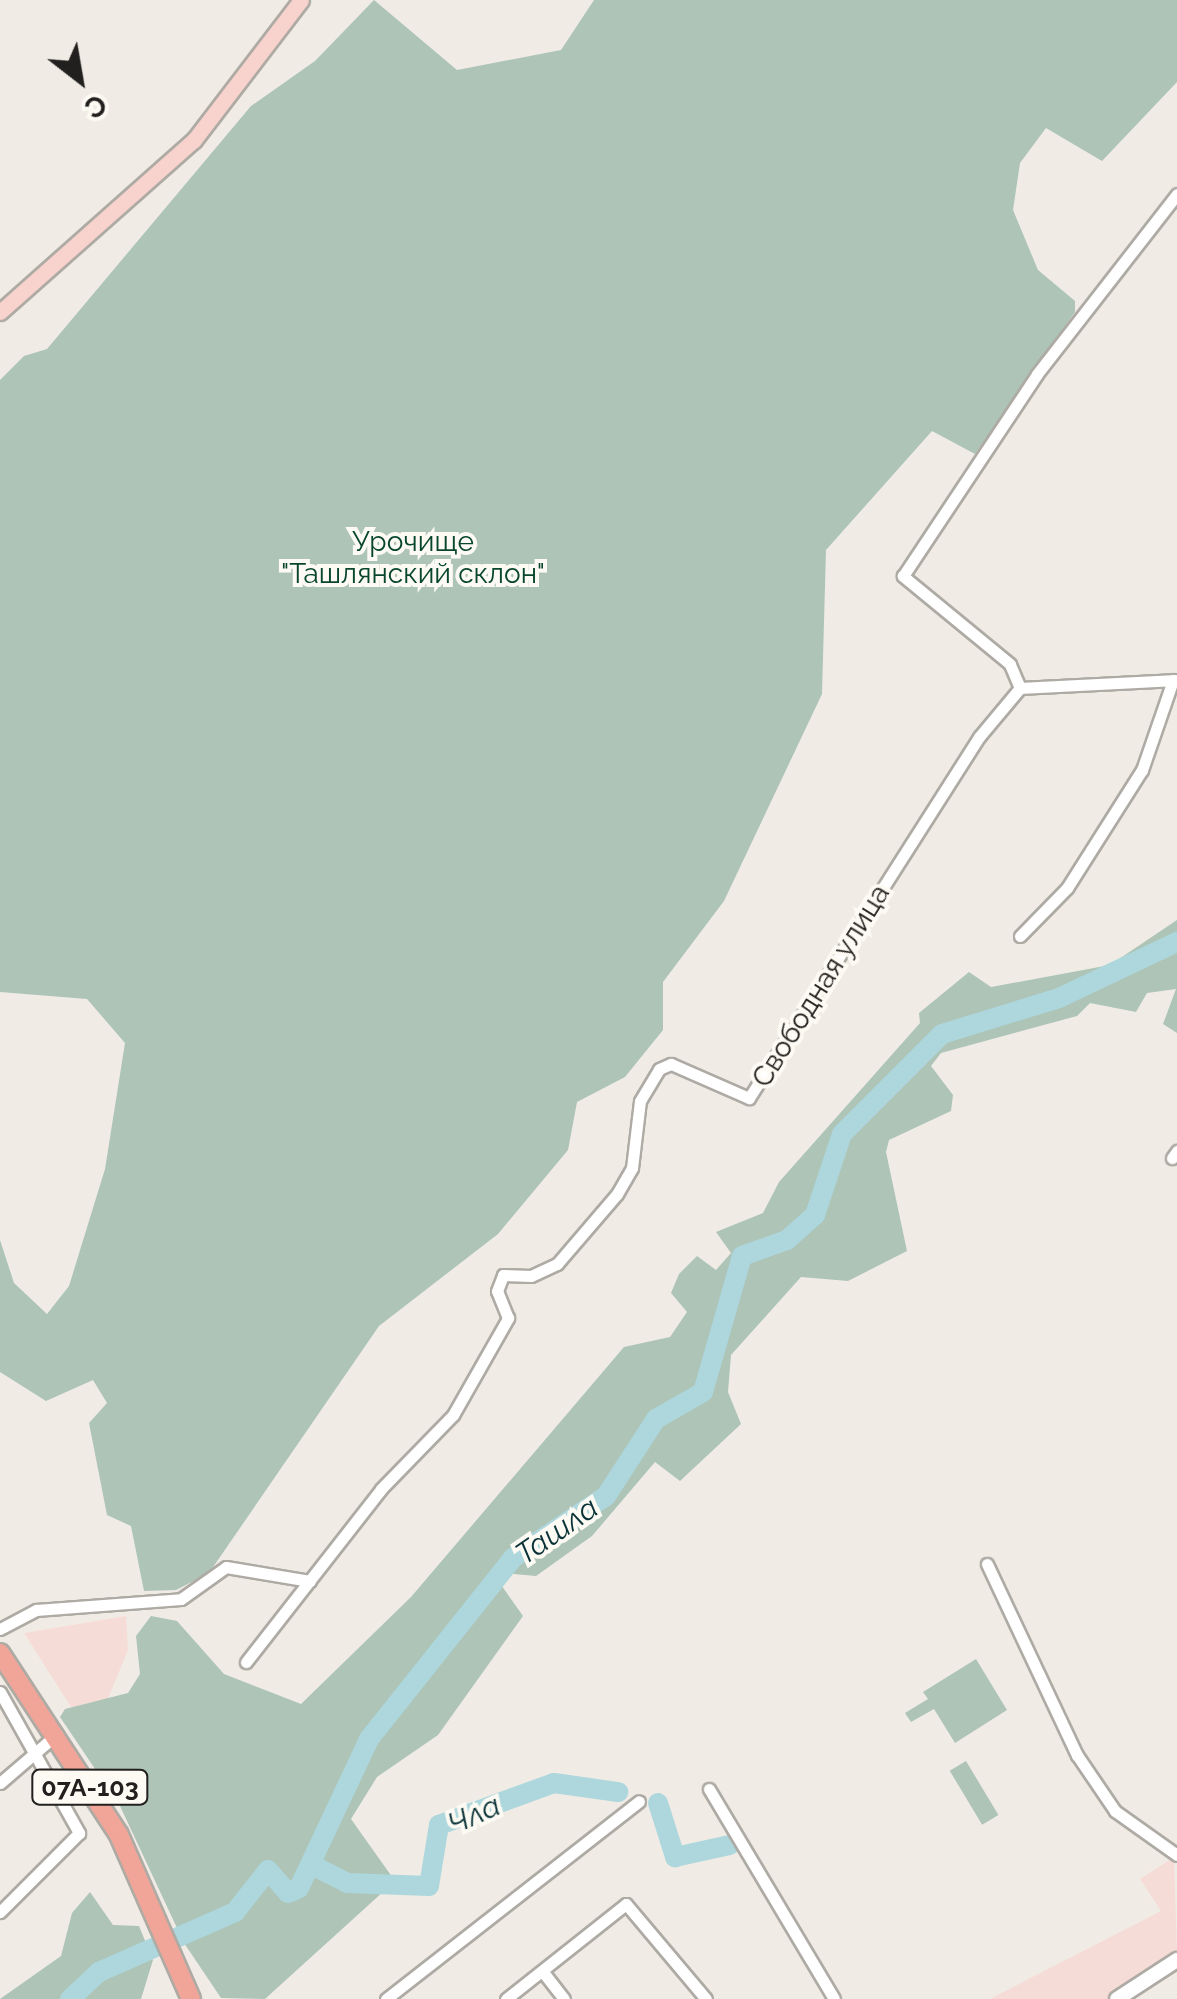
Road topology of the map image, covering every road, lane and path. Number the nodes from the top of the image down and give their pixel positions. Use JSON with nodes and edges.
{"nodes":[{"id":1,"x":301,"y":0,"type":"edge"},
{"id":2,"x":1177,"y":194,"type":"edge"},
{"id":3,"x":0,"y":312,"type":"edge"},
{"id":4,"x":1175,"y":680,"type":"edge"},
{"id":5,"x":1020,"y":688,"type":"junction"},
{"id":6,"x":1020,"y":936,"type":"dead end"},
{"id":7,"x":987,"y":1564,"type":"dead end"},
{"id":8,"x":310,"y":1580,"type":"junction"},
{"id":9,"x":0,"y":1628,"type":"edge"},
{"id":10,"x":0,"y":1654,"type":"edge"},
{"id":11,"x":246,"y":1662,"type":"dead end"},
{"id":12,"x":0,"y":1692,"type":"edge"},
{"id":13,"x":57,"y":1734,"type":"junction"},
{"id":14,"x":37,"y":1757,"type":"junction"},
{"id":15,"x":0,"y":1783,"type":"edge"},
{"id":16,"x":708,"y":1789,"type":"dead end"},
{"id":17,"x":639,"y":1801,"type":"dead end"},
{"id":18,"x":1177,"y":1855,"type":"edge"},
{"id":19,"x":0,"y":1912,"type":"edge"},
{"id":20,"x":1177,"y":1960,"type":"edge"},
{"id":21,"x":543,"y":1972,"type":"junction"},
{"id":22,"x":402,"y":1994,"type":"edge"},
{"id":23,"x":191,"y":1999,"type":"edge"},
{"id":24,"x":386,"y":1999,"type":"edge"},
{"id":25,"x":506,"y":1999,"type":"edge"},
{"id":26,"x":564,"y":1999,"type":"edge"},
{"id":27,"x":706,"y":1999,"type":"edge"},
{"id":28,"x":834,"y":1999,"type":"edge"},
{"id":29,"x":1117,"y":1999,"type":"edge"}],
"edges":[{"from":1,"to":3,"type":"main road"},
{"from":2,"to":5,"type":"street"},
{"from":4,"to":5,"type":"street"},
{"from":4,"to":6,"type":"street"},
{"from":5,"to":8,"type":"street","name":"Свободная улица"},
{"from":7,"to":18,"type":"street"},
{"from":8,"to":9,"type":"street"},
{"from":8,"to":11,"type":"street","name":"Свободная улица"},
{"from":10,"to":13,"type":"main road","number":"07А-103"},
{"from":12,"to":14,"type":"street"},
{"from":13,"to":14,"type":"street"},
{"from":13,"to":23,"type":"main road","number":"07А-103"},
{"from":14,"to":15,"type":"street"},
{"from":14,"to":19,"type":"street"},
{"from":16,"to":28,"type":"street"},
{"from":17,"to":22,"type":"street"},
{"from":20,"to":29,"type":"street"},
{"from":21,"to":25,"type":"street"},
{"from":21,"to":26,"type":"street"},
{"from":21,"to":27,"type":"street"},
{"from":22,"to":24,"type":"street"}]}
